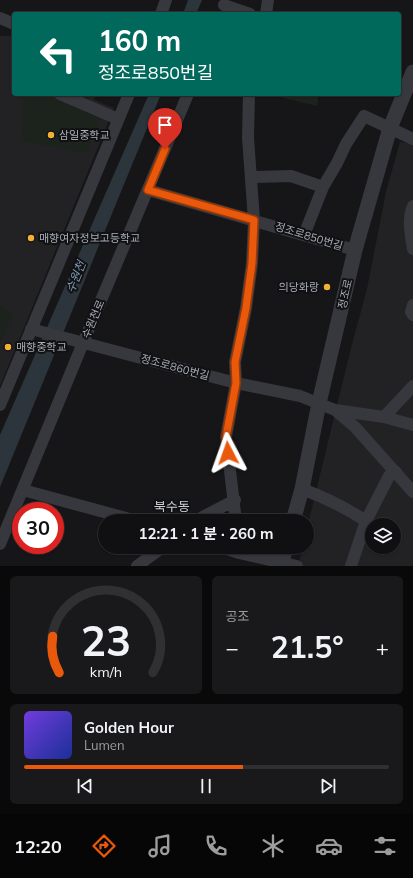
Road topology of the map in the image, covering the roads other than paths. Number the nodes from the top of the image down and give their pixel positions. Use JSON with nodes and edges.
{"nodes":[{"id":1,"x":166,"y":0,"type":"edge"},
{"id":2,"x":268,"y":0,"type":"edge"},
{"id":3,"x":224,"y":6,"type":"edge"},
{"id":4,"x":162,"y":12,"type":"edge"},
{"id":5,"x":244,"y":12,"type":"edge"},
{"id":6,"x":266,"y":12,"type":"edge"},
{"id":7,"x":0,"y":18,"type":"edge"},
{"id":8,"x":12,"y":23,"type":"edge"},
{"id":9,"x":413,"y":72,"type":"edge"},
{"id":10,"x":65,"y":96,"type":"edge"},
{"id":11,"x":128,"y":96,"type":"edge"},
{"id":12,"x":187,"y":96,"type":"edge"},
{"id":13,"x":249,"y":96,"type":"edge"},
{"id":14,"x":118,"y":118,"type":"junction"},
{"id":15,"x":390,"y":128,"type":"junction"},
{"id":16,"x":413,"y":139,"type":"edge"},
{"id":17,"x":251,"y":177,"type":"junction"},
{"id":18,"x":322,"y":187,"type":"junction"},
{"id":19,"x":148,"y":190,"type":"junction"},
{"id":20,"x":413,"y":206,"type":"edge"},
{"id":21,"x":254,"y":220,"type":"junction"},
{"id":22,"x":304,"y":235,"type":"junction"},
{"id":23,"x":413,"y":249,"type":"edge"},
{"id":24,"x":355,"y":250,"type":"junction"},
{"id":25,"x":413,"y":305,"type":"edge"},
{"id":26,"x":413,"y":315,"type":"edge"},
{"id":27,"x":33,"y":330,"type":"junction"},
{"id":28,"x":78,"y":342,"type":"junction"},
{"id":29,"x":236,"y":383,"type":"junction"},
{"id":30,"x":413,"y":386,"type":"edge"},
{"id":31,"x":319,"y":403,"type":"junction"},
{"id":32,"x":0,"y":405,"type":"edge"},
{"id":33,"x":335,"y":410,"type":"junction"},
{"id":34,"x":384,"y":417,"type":"junction"},
{"id":35,"x":413,"y":425,"type":"edge"},
{"id":36,"x":396,"y":472,"type":"junction"},
{"id":37,"x":23,"y":490,"type":"junction"},
{"id":38,"x":302,"y":490,"type":"junction"},
{"id":39,"x":413,"y":492,"type":"edge"},
{"id":40,"x":235,"y":500,"type":"junction"},
{"id":41,"x":111,"y":514,"type":"edge"},
{"id":42,"x":208,"y":514,"type":"edge"},
{"id":43,"x":236,"y":514,"type":"edge"},
{"id":44,"x":295,"y":514,"type":"edge"},
{"id":45,"x":368,"y":518,"type":"edge"},
{"id":46,"x":365,"y":520,"type":"edge"},
{"id":47,"x":365,"y":524,"type":"edge"},
{"id":48,"x":0,"y":544,"type":"edge"},
{"id":49,"x":153,"y":554,"type":"edge"},
{"id":50,"x":252,"y":554,"type":"edge"},
{"id":51,"x":286,"y":554,"type":"edge"},
{"id":52,"x":287,"y":565,"type":"edge"},
{"id":53,"x":137,"y":566,"type":"edge"},
{"id":54,"x":351,"y":566,"type":"edge"}],
"edges":[{"from":1,"to":4,"type":"street"},
{"from":2,"to":6,"type":"street"},
{"from":3,"to":5,"type":"street"},
{"from":7,"to":8,"type":"street"},
{"from":9,"to":15,"type":"street","name":"정조로"},
{"from":10,"to":14,"type":"street"},
{"from":11,"to":14,"type":"street"},
{"from":12,"to":19,"type":"street","name":"수원천로"},
{"from":13,"to":17,"type":"street"},
{"from":14,"to":27,"type":"street"},
{"from":15,"to":16,"type":"street"},
{"from":15,"to":18,"type":"street"},
{"from":15,"to":24,"type":"street","name":"정조로"},
{"from":17,"to":18,"type":"street"},
{"from":17,"to":21,"type":"street"},
{"from":18,"to":22,"type":"street"},
{"from":19,"to":21,"type":"street","name":"정조로850번길"},
{"from":19,"to":28,"type":"street","name":"수원천로"},
{"from":20,"to":23,"type":"street"},
{"from":21,"to":22,"type":"street","name":"정조로850번길"},
{"from":21,"to":29,"type":"street"},
{"from":22,"to":24,"type":"street","name":"정조로850번길"},
{"from":24,"to":31,"type":"street","name":"정조로"},
{"from":25,"to":26,"type":"street"},
{"from":27,"to":28,"type":"street","name":"정조로860번길"},
{"from":27,"to":32,"type":"street"},
{"from":28,"to":29,"type":"street","name":"정조로860번길"},
{"from":28,"to":37,"type":"street","name":"수원천로"},
{"from":29,"to":31,"type":"street","name":"정조로860번길"},
{"from":29,"to":40,"type":"street"},
{"from":30,"to":34,"type":"street"},
{"from":31,"to":33,"type":"street","name":"정조로860번길"},
{"from":31,"to":38,"type":"street","name":"정조로"},
{"from":33,"to":34,"type":"street"},
{"from":33,"to":36,"type":"street"},
{"from":34,"to":35,"type":"street"},
{"from":36,"to":39,"type":"street"},
{"from":36,"to":45,"type":"street"},
{"from":37,"to":41,"type":"street"},
{"from":37,"to":48,"type":"street","name":"수원천로"},
{"from":38,"to":44,"type":"street","name":"정조로"},
{"from":38,"to":46,"type":"street"},
{"from":40,"to":42,"type":"street"},
{"from":40,"to":43,"type":"street"},
{"from":47,"to":54,"type":"street"},
{"from":49,"to":53,"type":"street"},
{"from":50,"to":52,"type":"street"},
{"from":51,"to":52,"type":"street"}]}
